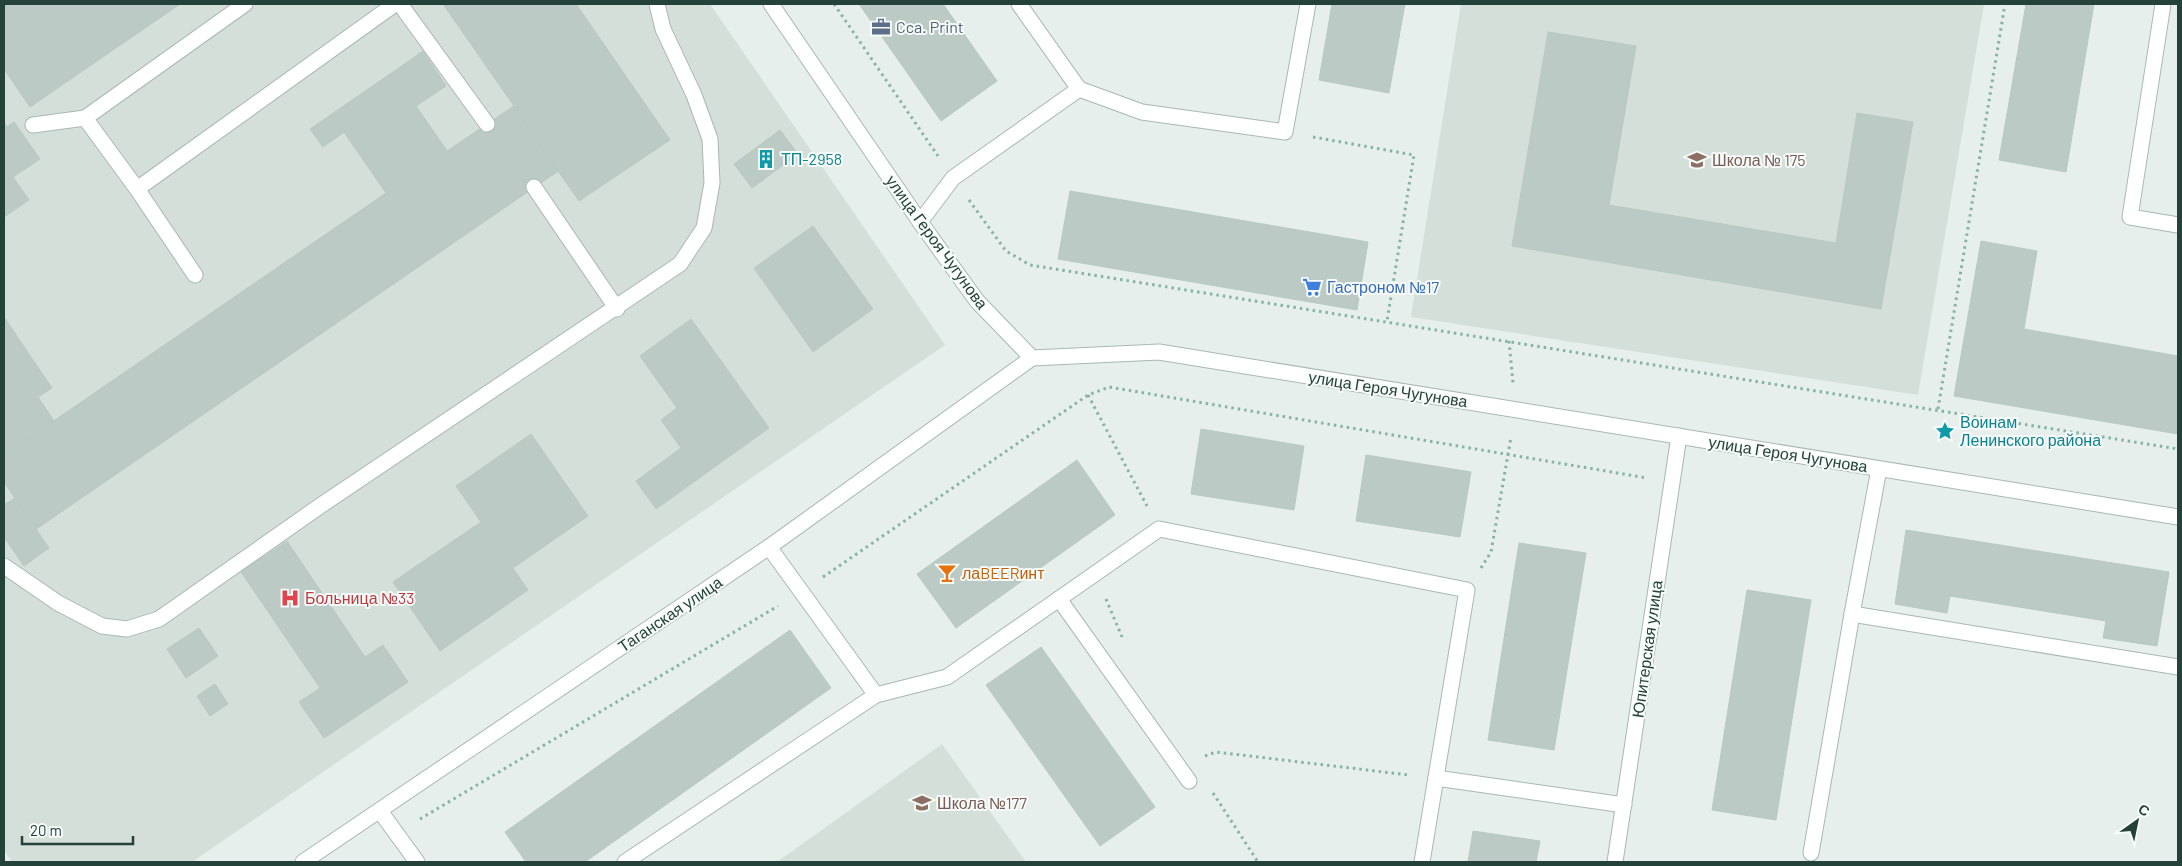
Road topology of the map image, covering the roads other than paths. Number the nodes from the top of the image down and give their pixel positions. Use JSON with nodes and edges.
{"nodes":[{"id":1,"x":245,"y":4,"type":"edge"},
{"id":2,"x":395,"y":4,"type":"edge"},
{"id":3,"x":400,"y":4,"type":"edge"},
{"id":4,"x":656,"y":4,"type":"edge"},
{"id":5,"x":771,"y":4,"type":"edge"},
{"id":6,"x":1019,"y":4,"type":"edge"},
{"id":7,"x":1308,"y":4,"type":"edge"},
{"id":8,"x":2163,"y":4,"type":"edge"},
{"id":9,"x":1079,"y":89,"type":"junction"},
{"id":10,"x":85,"y":118,"type":"junction"},
{"id":11,"x":487,"y":124,"type":"dead end"},
{"id":12,"x":33,"y":126,"type":"dead end"},
{"id":13,"x":534,"y":187,"type":"dead end"},
{"id":14,"x":137,"y":189,"type":"junction"},
{"id":15,"x":920,"y":222,"type":"junction"},
{"id":16,"x":2178,"y":225,"type":"edge"},
{"id":17,"x":195,"y":274,"type":"dead end"},
{"id":18,"x":617,"y":309,"type":"junction"},
{"id":19,"x":1032,"y":358,"type":"junction"},
{"id":20,"x":1679,"y":436,"type":"junction"},
{"id":21,"x":1879,"y":468,"type":"junction"},
{"id":22,"x":2178,"y":516,"type":"edge"},
{"id":23,"x":769,"y":547,"type":"junction"},
{"id":24,"x":4,"y":566,"type":"edge"},
{"id":25,"x":1059,"y":599,"type":"junction"},
{"id":26,"x":1852,"y":614,"type":"junction"},
{"id":27,"x":2178,"y":667,"type":"edge"},
{"id":28,"x":876,"y":695,"type":"junction"},
{"id":29,"x":1436,"y":778,"type":"junction"},
{"id":30,"x":1189,"y":781,"type":"dead end"},
{"id":31,"x":1624,"y":805,"type":"junction"},
{"id":32,"x":380,"y":811,"type":"junction"},
{"id":33,"x":1811,"y":853,"type":"dead end"},
{"id":34,"x":303,"y":862,"type":"edge"},
{"id":35,"x":417,"y":862,"type":"edge"},
{"id":36,"x":625,"y":862,"type":"edge"},
{"id":37,"x":1422,"y":862,"type":"edge"},
{"id":38,"x":1616,"y":862,"type":"edge"}],
"edges":[{"from":1,"to":10,"type":"street"},
{"from":2,"to":14,"type":"street"},
{"from":3,"to":11,"type":"street"},
{"from":4,"to":18,"type":"street"},
{"from":5,"to":15,"type":"street","name":"улица Героя Чугунова"},
{"from":6,"to":9,"type":"street"},
{"from":7,"to":9,"type":"street"},
{"from":8,"to":16,"type":"street"},
{"from":9,"to":15,"type":"street"},
{"from":10,"to":12,"type":"street"},
{"from":10,"to":14,"type":"street"},
{"from":13,"to":18,"type":"street"},
{"from":14,"to":17,"type":"street"},
{"from":15,"to":19,"type":"street","name":"улица Героя Чугунова"},
{"from":18,"to":24,"type":"street"},
{"from":19,"to":20,"type":"street","name":"улица Героя Чугунова"},
{"from":19,"to":23,"type":"street","name":"Таганская улица"},
{"from":20,"to":21,"type":"street","name":"улица Героя Чугунова"},
{"from":20,"to":31,"type":"street","name":"Юпитерская улица"},
{"from":21,"to":22,"type":"street","name":"улица Героя Чугунова"},
{"from":21,"to":26,"type":"street"},
{"from":23,"to":28,"type":"street"},
{"from":23,"to":32,"type":"street","name":"Таганская улица"},
{"from":25,"to":28,"type":"street"},
{"from":25,"to":29,"type":"street"},
{"from":25,"to":30,"type":"street"},
{"from":26,"to":27,"type":"street"},
{"from":26,"to":33,"type":"street"},
{"from":28,"to":36,"type":"street"},
{"from":29,"to":31,"type":"street"},
{"from":29,"to":37,"type":"street"},
{"from":31,"to":38,"type":"street","name":"Юпитерская улица"},
{"from":32,"to":34,"type":"street","name":"Таганская улица"},
{"from":32,"to":35,"type":"street"}]}
